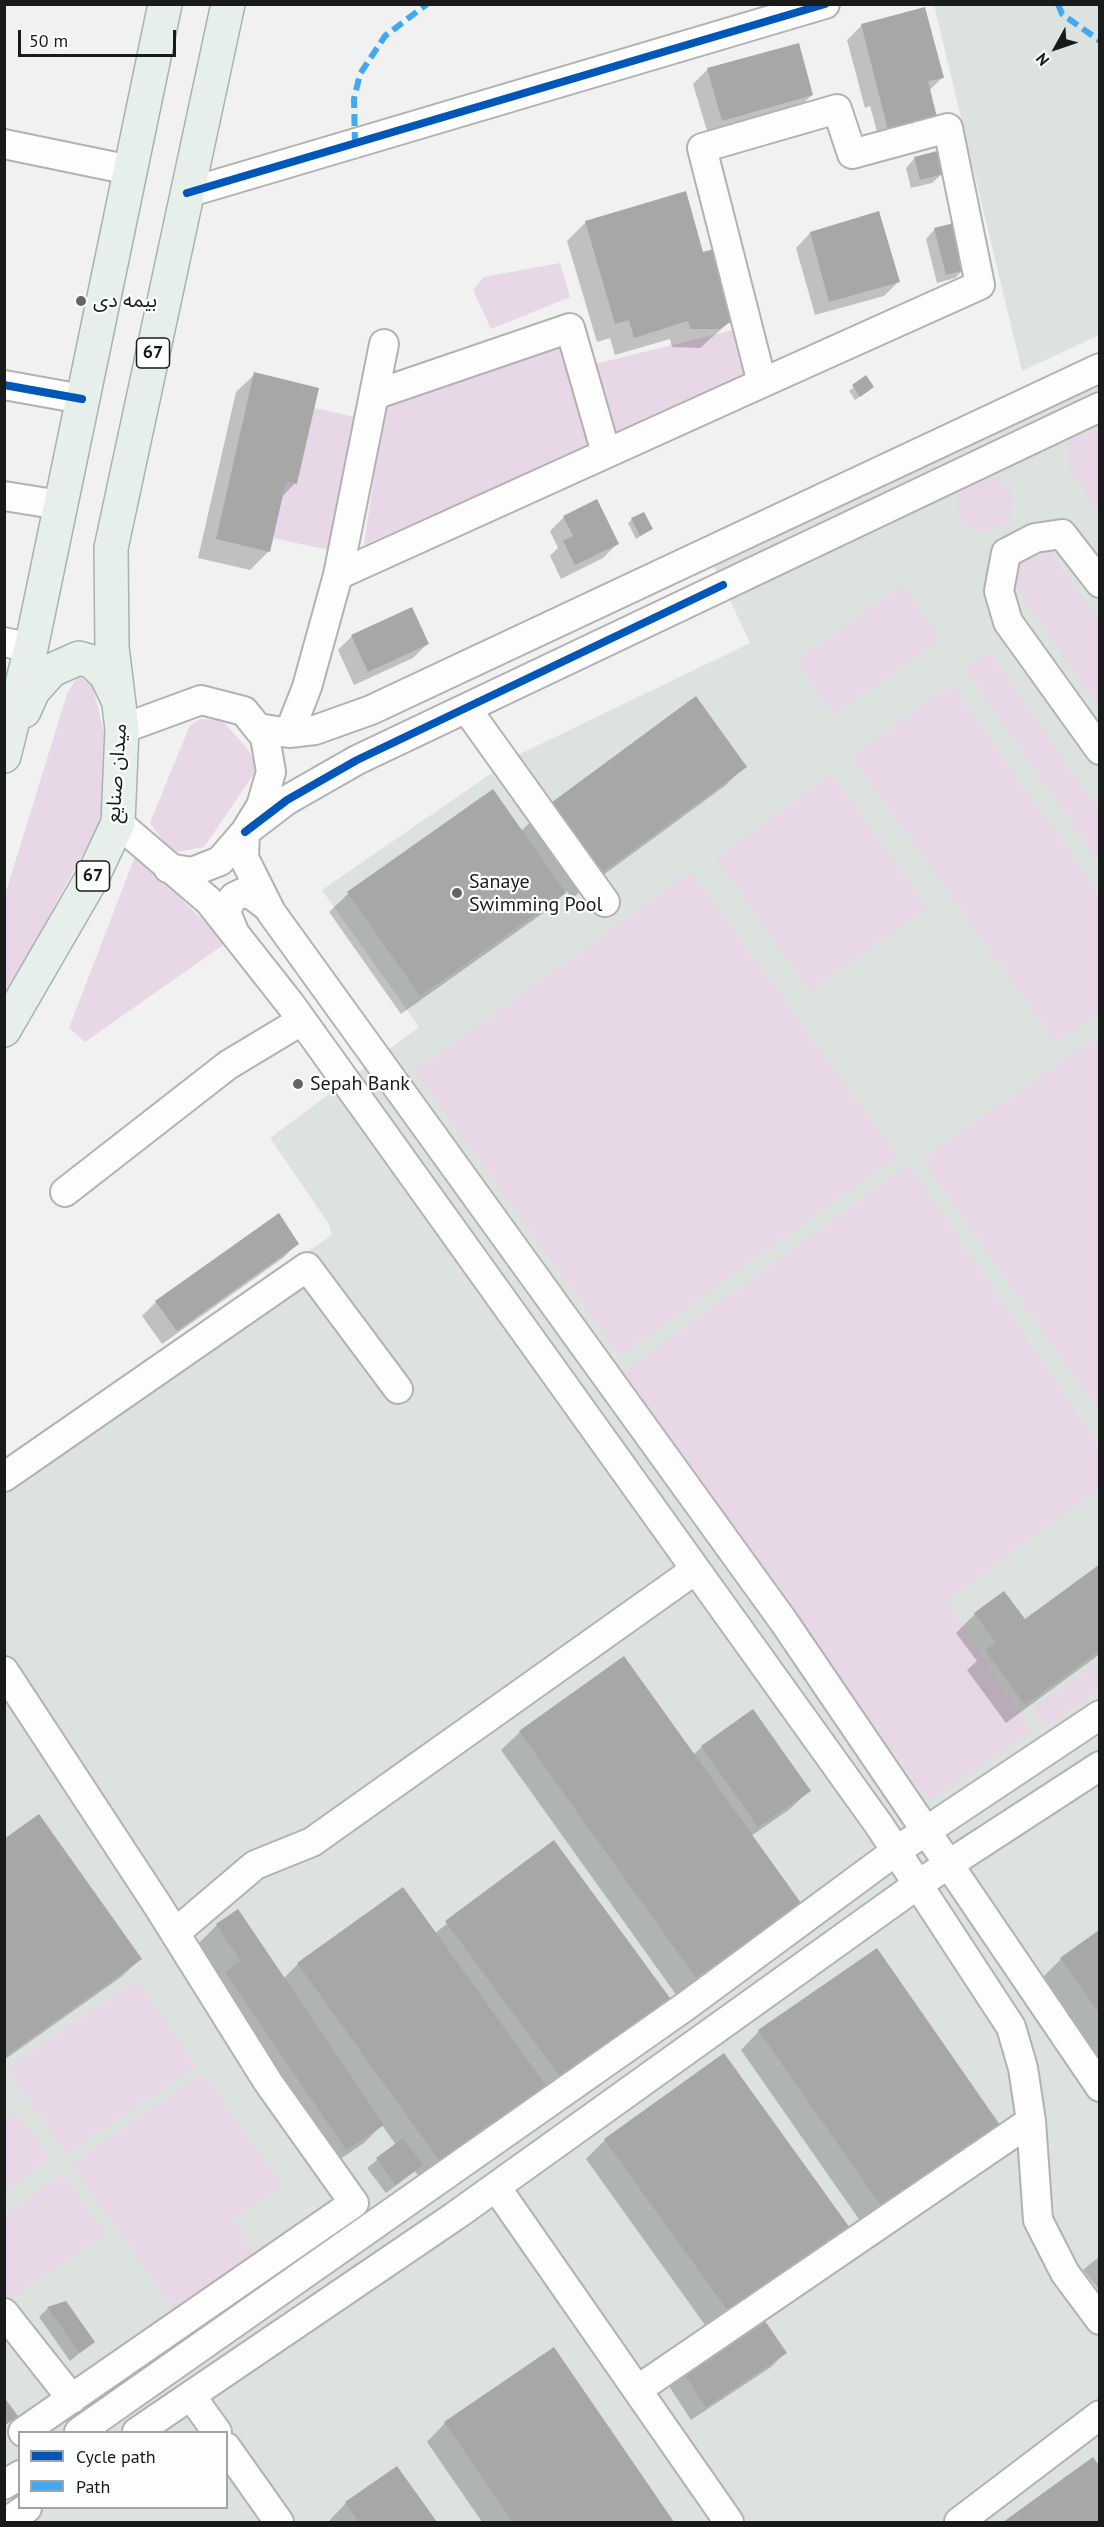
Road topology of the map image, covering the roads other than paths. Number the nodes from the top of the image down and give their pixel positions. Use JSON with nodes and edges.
{"nodes":[{"id":1,"x":165,"y":4,"type":"edge"},
{"id":2,"x":228,"y":4,"type":"edge"},
{"id":3,"x":825,"y":4,"type":"edge"},
{"id":4,"x":4,"y":144,"type":"edge"},
{"id":5,"x":130,"y":170,"type":"junction"},
{"id":6,"x":187,"y":193,"type":"junction"},
{"id":7,"x":384,"y":344,"type":"dead end"},
{"id":8,"x":1100,"y":368,"type":"edge"},
{"id":9,"x":762,"y":383,"type":"junction"},
{"id":10,"x":4,"y":385,"type":"edge"},
{"id":11,"x":374,"y":395,"type":"junction"},
{"id":12,"x":82,"y":399,"type":"junction"},
{"id":13,"x":1100,"y":407,"type":"edge"},
{"id":14,"x":606,"y":453,"type":"junction"},
{"id":15,"x":4,"y":496,"type":"edge"},
{"id":16,"x":60,"y":505,"type":"junction"},
{"id":17,"x":338,"y":574,"type":"junction"},
{"id":18,"x":1100,"y":583,"type":"edge"},
{"id":19,"x":18,"y":645,"type":"edge"},
{"id":20,"x":466,"y":708,"type":"junction"},
{"id":21,"x":121,"y":717,"type":"junction"},
{"id":22,"x":258,"y":728,"type":"junction"},
{"id":23,"x":289,"y":733,"type":"junction"},
{"id":24,"x":1100,"y":750,"type":"edge"},
{"id":25,"x":5,"y":753,"type":"edge"},
{"id":26,"x":118,"y":823,"type":"junction"},
{"id":27,"x":244,"y":832,"type":"junction"},
{"id":28,"x":168,"y":868,"type":"junction"},
{"id":29,"x":605,"y":902,"type":"dead end"},
{"id":30,"x":269,"y":908,"type":"junction"},
{"id":31,"x":236,"y":936,"type":"junction"},
{"id":32,"x":321,"y":981,"type":"junction"},
{"id":33,"x":296,"y":1013,"type":"junction"},
{"id":34,"x":4,"y":1030,"type":"edge"},
{"id":35,"x":65,"y":1192,"type":"dead end"},
{"id":36,"x":398,"y":1389,"type":"dead end"},
{"id":37,"x":4,"y":1477,"type":"edge"},
{"id":38,"x":695,"y":1570,"type":"junction"},
{"id":39,"x":5,"y":1674,"type":"edge"},
{"id":40,"x":1100,"y":1715,"type":"edge"},
{"id":41,"x":1100,"y":1766,"type":"edge"},
{"id":42,"x":927,"y":1832,"type":"junction"},
{"id":43,"x":896,"y":1851,"type":"junction"},
{"id":44,"x":949,"y":1865,"type":"junction"},
{"id":45,"x":917,"y":1885,"type":"junction"},
{"id":46,"x":176,"y":1933,"type":"junction"},
{"id":47,"x":1100,"y":2087,"type":"edge"},
{"id":48,"x":1031,"y":2121,"type":"junction"},
{"id":49,"x":496,"y":2187,"type":"junction"},
{"id":50,"x":4,"y":2313,"type":"edge"},
{"id":51,"x":1100,"y":2320,"type":"edge"},
{"id":52,"x":637,"y":2390,"type":"junction"},
{"id":53,"x":191,"y":2396,"type":"junction"},
{"id":54,"x":72,"y":2399,"type":"junction"},
{"id":55,"x":1100,"y":2415,"type":"edge"},
{"id":56,"x":26,"y":2431,"type":"edge"},
{"id":57,"x":83,"y":2431,"type":"edge"},
{"id":58,"x":140,"y":2431,"type":"edge"},
{"id":59,"x":216,"y":2431,"type":"edge"},
{"id":60,"x":18,"y":2436,"type":"edge"},
{"id":61,"x":4,"y":2445,"type":"edge"},
{"id":62,"x":228,"y":2450,"type":"edge"},
{"id":63,"x":18,"y":2476,"type":"edge"},
{"id":64,"x":4,"y":2485,"type":"edge"},
{"id":65,"x":26,"y":2509,"type":"edge"},
{"id":66,"x":274,"y":2521,"type":"edge"},
{"id":67,"x":6,"y":2523,"type":"edge"},
{"id":68,"x":729,"y":2523,"type":"edge"},
{"id":69,"x":959,"y":2523,"type":"edge"}],
"edges":[{"from":1,"to":5,"type":"main road"},
{"from":2,"to":6,"type":"main road","number":"67"},
{"from":3,"to":6,"type":"street"},
{"from":4,"to":5,"type":"street"},
{"from":5,"to":12,"type":"main road"},
{"from":6,"to":21,"type":"main road","number":"67"},
{"from":7,"to":11,"type":"street"},
{"from":8,"to":23,"type":"street"},
{"from":9,"to":9,"type":"street"},
{"from":9,"to":14,"type":"street"},
{"from":10,"to":12,"type":"street"},
{"from":11,"to":14,"type":"street"},
{"from":11,"to":17,"type":"street"},
{"from":12,"to":16,"type":"main road"},
{"from":13,"to":20,"type":"street"},
{"from":14,"to":17,"type":"street"},
{"from":15,"to":16,"type":"street"},
{"from":16,"to":19,"type":"main road"},
{"from":17,"to":23,"type":"street"},
{"from":18,"to":24,"type":"street"},
{"from":19,"to":25,"type":"main road"},
{"from":20,"to":27,"type":"street"},
{"from":20,"to":29,"type":"street"},
{"from":21,"to":22,"type":"street"},
{"from":21,"to":25,"type":"main road"},
{"from":21,"to":26,"type":"main road","name":"میدان صنایع","number":"67"},
{"from":22,"to":23,"type":"street"},
{"from":22,"to":27,"type":"street"},
{"from":26,"to":28,"type":"street"},
{"from":26,"to":34,"type":"main road","name":"میدان صنایع","number":"67"},
{"from":27,"to":28,"type":"street"},
{"from":27,"to":30,"type":"street"},
{"from":28,"to":31,"type":"street"},
{"from":30,"to":31,"type":"street"},
{"from":30,"to":32,"type":"street"},
{"from":31,"to":33,"type":"street"},
{"from":32,"to":33,"type":"street"},
{"from":32,"to":42,"type":"street"},
{"from":33,"to":35,"type":"street"},
{"from":33,"to":38,"type":"street"},
{"from":36,"to":37,"type":"street"},
{"from":38,"to":43,"type":"street"},
{"from":38,"to":46,"type":"street"},
{"from":39,"to":46,"type":"street"},
{"from":40,"to":42,"type":"street"},
{"from":41,"to":44,"type":"street"},
{"from":42,"to":43,"type":"street"},
{"from":42,"to":44,"type":"street"},
{"from":43,"to":45,"type":"street"},
{"from":43,"to":57,"type":"street"},
{"from":44,"to":45,"type":"street"},
{"from":44,"to":47,"type":"street"},
{"from":45,"to":48,"type":"street"},
{"from":45,"to":49,"type":"street"},
{"from":46,"to":54,"type":"street"},
{"from":48,"to":51,"type":"street"},
{"from":48,"to":52,"type":"street"},
{"from":49,"to":52,"type":"street"},
{"from":49,"to":53,"type":"street"},
{"from":50,"to":54,"type":"street"},
{"from":52,"to":68,"type":"street"},
{"from":53,"to":58,"type":"street"},
{"from":53,"to":59,"type":"street"},
{"from":54,"to":56,"type":"street"},
{"from":55,"to":69,"type":"street"},
{"from":60,"to":61,"type":"street"},
{"from":62,"to":66,"type":"street"},
{"from":63,"to":64,"type":"street"},
{"from":65,"to":67,"type":"street"}]}
